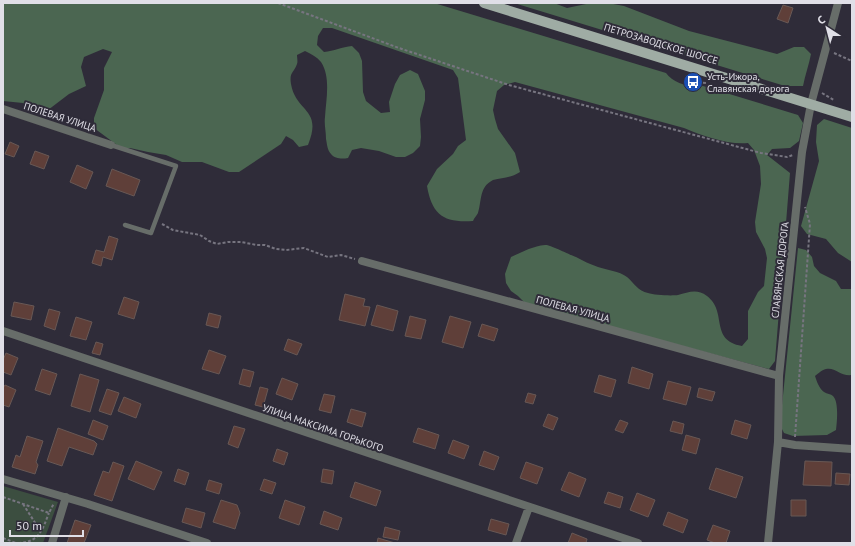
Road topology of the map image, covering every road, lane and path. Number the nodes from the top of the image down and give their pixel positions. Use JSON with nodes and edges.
{"nodes":[{"id":1,"x":278,"y":3,"type":"edge"},
{"id":2,"x":484,"y":3,"type":"edge"},
{"id":3,"x":838,"y":3,"type":"edge"},
{"id":4,"x":826,"y":49,"type":"junction"},
{"id":5,"x":852,"y":61,"type":"edge"},
{"id":6,"x":811,"y":104,"type":"junction"},
{"id":7,"x":3,"y":109,"type":"edge"},
{"id":8,"x":852,"y":117,"type":"edge"},
{"id":9,"x":111,"y":144,"type":"joint"},
{"id":10,"x":802,"y":152,"type":"junction"},
{"id":11,"x":803,"y":202,"type":"dead end"},
{"id":12,"x":156,"y":221,"type":"junction"},
{"id":13,"x":125,"y":225,"type":"dead end"},
{"id":14,"x":362,"y":261,"type":"joint"},
{"id":15,"x":3,"y":330,"type":"edge"},
{"id":16,"x":779,"y":376,"type":"junction"},
{"id":17,"x":778,"y":442,"type":"junction"},
{"id":18,"x":794,"y":445,"type":"junction"},
{"id":19,"x":852,"y":449,"type":"edge"},
{"id":20,"x":3,"y":478,"type":"edge"},
{"id":21,"x":62,"y":496,"type":"junction"},
{"id":22,"x":3,"y":497,"type":"edge"},
{"id":23,"x":22,"y":503,"type":"junction"},
{"id":24,"x":529,"y":507,"type":"junction"},
{"id":25,"x":50,"y":512,"type":"junction"},
{"id":26,"x":41,"y":532,"type":"junction"},
{"id":27,"x":3,"y":538,"type":"edge"},
{"id":28,"x":17,"y":543,"type":"edge"},
{"id":29,"x":52,"y":543,"type":"edge"},
{"id":30,"x":206,"y":543,"type":"edge"},
{"id":31,"x":516,"y":543,"type":"edge"},
{"id":32,"x":638,"y":543,"type":"edge"},
{"id":33,"x":768,"y":543,"type":"edge"}],
"edges":[{"from":1,"to":10,"type":"path"},
{"from":2,"to":6,"type":"main road","name":"ПЕТРОЗАВОДСКОЕ ШОССЕ"},
{"from":3,"to":4,"type":"street","name":"СЛАВЯНСКАЯ ДОРОГА"},
{"from":4,"to":5,"type":"path"},
{"from":4,"to":6,"type":"street","name":"СЛАВЯНСКАЯ ДОРОГА"},
{"from":6,"to":8,"type":"main road","name":"ПЕТРОЗАВОДСКОЕ ШОССЕ"},
{"from":6,"to":10,"type":"street","name":"СЛАВЯНСКАЯ ДОРОГА"},
{"from":7,"to":9,"type":"street","name":"ПОЛЕВАЯ УЛИЦА"},
{"from":9,"to":12,"type":"lane"},
{"from":10,"to":16,"type":"street","name":"СЛАВЯНСКАЯ ДОРОГА"},
{"from":11,"to":18,"type":"path"},
{"from":12,"to":13,"type":"lane"},
{"from":12,"to":14,"type":"path"},
{"from":14,"to":16,"type":"street","name":"ПОЛЕВАЯ УЛИЦА"},
{"from":15,"to":24,"type":"street","name":"УЛИЦА МАКСИМА ГОРЬКОГО"},
{"from":16,"to":17,"type":"street","name":"СЛАВЯНСКАЯ ДОРОГА"},
{"from":17,"to":18,"type":"street"},
{"from":17,"to":33,"type":"street","name":"СЛАВЯНСКАЯ ДОРОГА"},
{"from":18,"to":19,"type":"street"},
{"from":20,"to":21,"type":"street"},
{"from":21,"to":25,"type":"path"},
{"from":21,"to":29,"type":"street"},
{"from":21,"to":30,"type":"street"},
{"from":22,"to":23,"type":"path"},
{"from":23,"to":25,"type":"path"},
{"from":23,"to":26,"type":"path"},
{"from":24,"to":31,"type":"street"},
{"from":24,"to":32,"type":"street","name":"УЛИЦА МАКСИМА ГОРЬКОГО"},
{"from":25,"to":26,"type":"path"},
{"from":26,"to":28,"type":"path"},
{"from":27,"to":28,"type":"path"}]}
